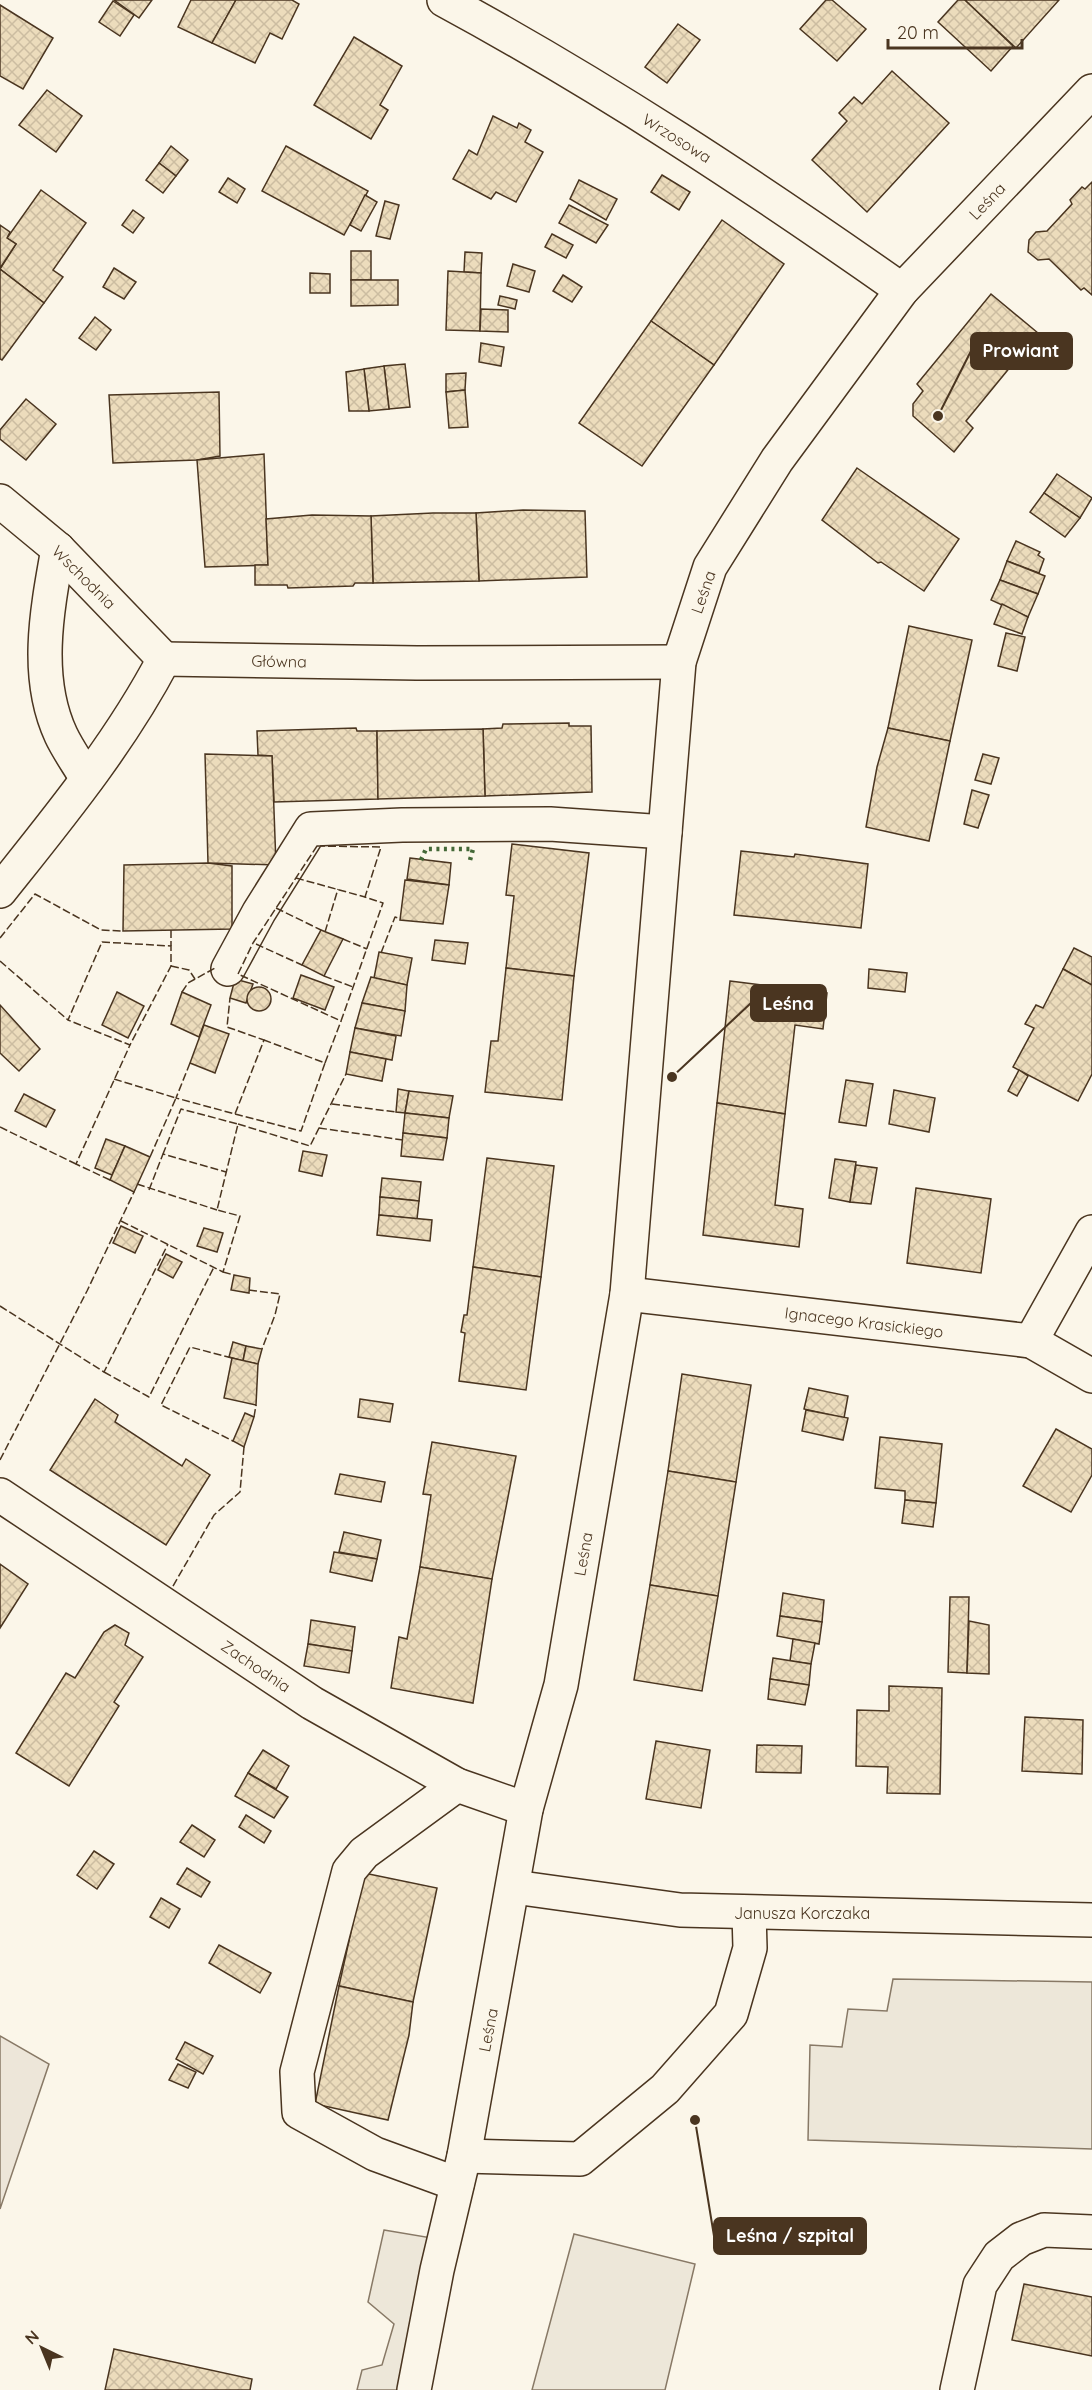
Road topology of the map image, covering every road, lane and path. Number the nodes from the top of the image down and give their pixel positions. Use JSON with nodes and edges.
{"nodes":[{"id":1,"x":449,"y":1,"type":"edge"},
{"id":2,"x":1092,"y":91,"type":"edge"},
{"id":3,"x":902,"y":290,"type":"junction"},
{"id":4,"x":0,"y":501,"type":"edge"},
{"id":5,"x":58,"y":549,"type":"junction"},
{"id":6,"x":164,"y":659,"type":"junction"},
{"id":7,"x":679,"y":662,"type":"junction"},
{"id":8,"x":87,"y":779,"type":"junction"},
{"id":9,"x":665,"y":832,"type":"junction"},
{"id":10,"x":0,"y":891,"type":"edge"},
{"id":11,"x":228,"y":969,"type":"dead end"},
{"id":12,"x":1092,"y":1232,"type":"edge"},
{"id":13,"x":627,"y":1294,"type":"junction"},
{"id":14,"x":1031,"y":1341,"type":"junction"},
{"id":15,"x":1092,"y":1376,"type":"edge"},
{"id":16,"x":0,"y":1495,"type":"edge"},
{"id":17,"x":457,"y":1785,"type":"junction"},
{"id":18,"x":526,"y":1809,"type":"junction"},
{"id":19,"x":514,"y":1887,"type":"junction"},
{"id":20,"x":749,"y":1913,"type":"junction"},
{"id":21,"x":1092,"y":1920,"type":"edge"},
{"id":22,"x":460,"y":2170,"type":"junction"},
{"id":23,"x":1092,"y":2232,"type":"edge"},
{"id":24,"x":414,"y":2390,"type":"edge"},
{"id":25,"x":957,"y":2390,"type":"edge"}],
"edges":[{"from":1,"to":3,"type":"street","name":"Wrzosowa"},
{"from":2,"to":3,"type":"street","name":"Leśna"},
{"from":3,"to":7,"type":"street","name":"Leśna"},
{"from":4,"to":5,"type":"street","name":"Wschodnia"},
{"from":5,"to":6,"type":"street","name":"Wschodnia"},
{"from":5,"to":8,"type":"street"},
{"from":6,"to":7,"type":"street","name":"Główna"},
{"from":6,"to":8,"type":"street"},
{"from":7,"to":9,"type":"street","name":"Leśna"},
{"from":8,"to":10,"type":"street"},
{"from":9,"to":11,"type":"street"},
{"from":9,"to":13,"type":"street","name":"Leśna"},
{"from":12,"to":14,"type":"street"},
{"from":13,"to":14,"type":"street","name":"Ignacego Krasickiego"},
{"from":13,"to":18,"type":"street","name":"Leśna"},
{"from":14,"to":15,"type":"street","name":"Ignacego Krasickiego"},
{"from":16,"to":17,"type":"street","name":"Zachodnia"},
{"from":17,"to":18,"type":"street","name":"Zachodnia"},
{"from":17,"to":22,"type":"street"},
{"from":18,"to":19,"type":"street","name":"Leśna"},
{"from":19,"to":20,"type":"street","name":"Janusza Korczaka"},
{"from":19,"to":22,"type":"street","name":"Leśna"},
{"from":20,"to":21,"type":"street","name":"Janusza Korczaka"},
{"from":20,"to":22,"type":"street"},
{"from":22,"to":24,"type":"street","name":"Leśna"},
{"from":23,"to":25,"type":"street"}]}
